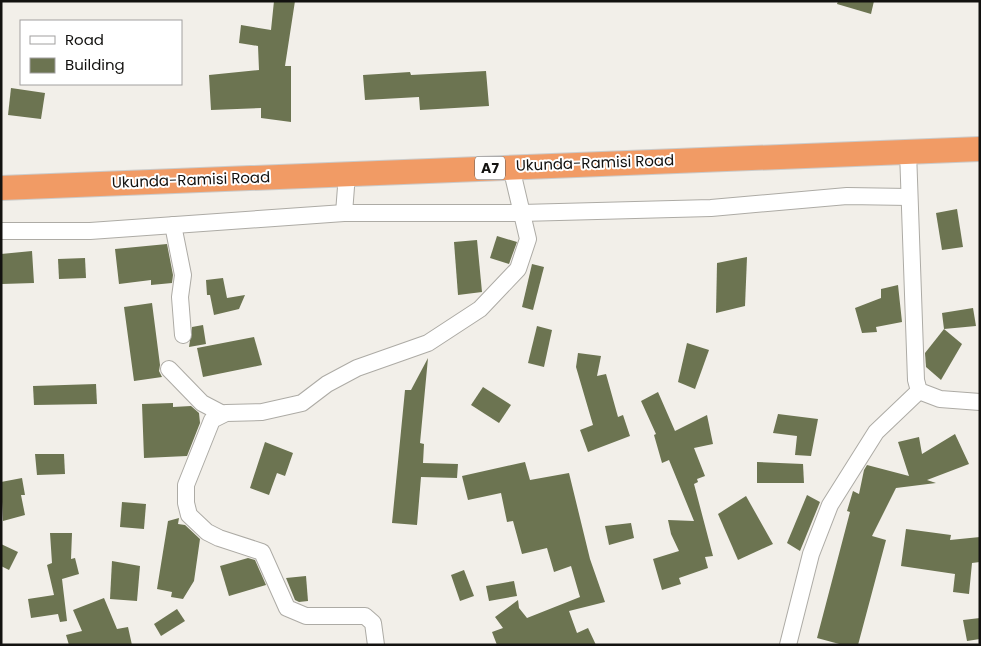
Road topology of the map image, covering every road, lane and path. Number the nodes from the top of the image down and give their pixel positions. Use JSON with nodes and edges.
{"nodes":[{"id":1,"x":980,"y":149,"type":"edge"},
{"id":2,"x":908,"y":151,"type":"junction"},
{"id":3,"x":511,"y":167,"type":"junction"},
{"id":4,"x":347,"y":174,"type":"junction"},
{"id":5,"x":1,"y":188,"type":"edge"},
{"id":6,"x":909,"y":197,"type":"junction"},
{"id":7,"x":344,"y":213,"type":"junction"},
{"id":8,"x":521,"y":214,"type":"junction"},
{"id":9,"x":173,"y":225,"type":"junction"},
{"id":10,"x":1,"y":231,"type":"edge"},
{"id":11,"x":183,"y":336,"type":"dead end"},
{"id":12,"x":169,"y":369,"type":"dead end"},
{"id":13,"x":919,"y":390,"type":"junction"},
{"id":14,"x":980,"y":402,"type":"edge"},
{"id":15,"x":223,"y":414,"type":"junction"},
{"id":16,"x":376,"y":645,"type":"edge"},
{"id":17,"x":788,"y":645,"type":"edge"}],
"edges":[{"from":1,"to":2,"type":"highway","name":"Ukunda-Ramisi Road","number":"A7"},
{"from":2,"to":3,"type":"highway","name":"Ukunda-Ramisi Road","number":"A7"},
{"from":2,"to":6,"type":"street"},
{"from":3,"to":4,"type":"highway","name":"Ukunda-Ramisi Road","number":"A7"},
{"from":3,"to":8,"type":"street"},
{"from":4,"to":5,"type":"highway","name":"Ukunda-Ramisi Road","number":"A7"},
{"from":4,"to":7,"type":"street"},
{"from":6,"to":8,"type":"street"},
{"from":6,"to":13,"type":"street"},
{"from":7,"to":8,"type":"street"},
{"from":7,"to":9,"type":"street"},
{"from":8,"to":15,"type":"street"},
{"from":9,"to":10,"type":"street"},
{"from":9,"to":11,"type":"street"},
{"from":12,"to":15,"type":"street"},
{"from":13,"to":14,"type":"street"},
{"from":13,"to":17,"type":"street"},
{"from":15,"to":16,"type":"street"}]}
